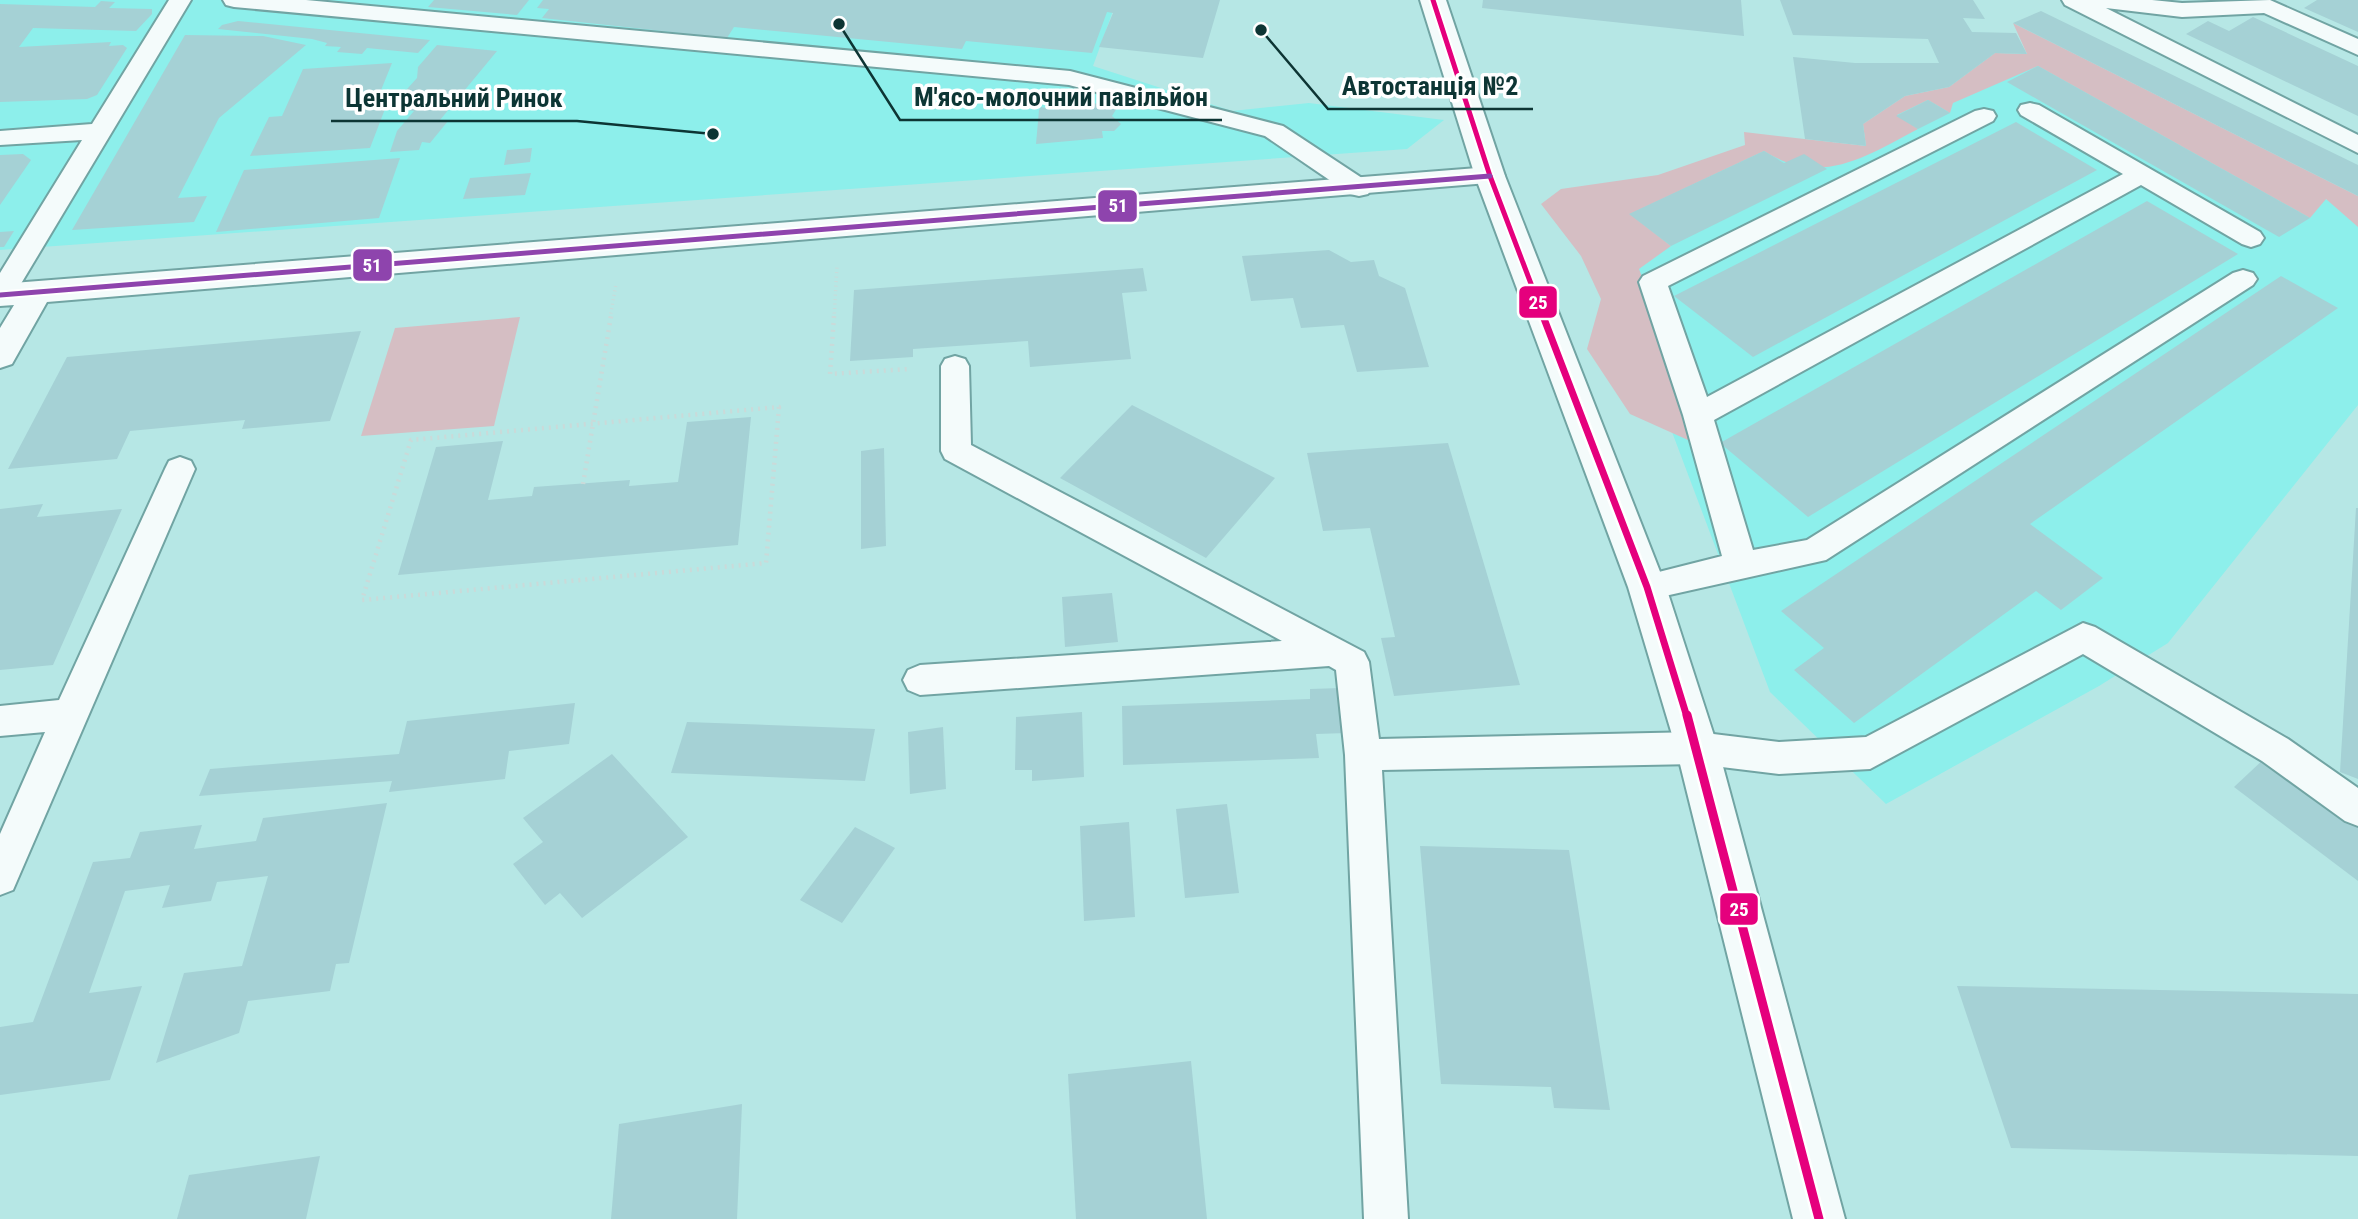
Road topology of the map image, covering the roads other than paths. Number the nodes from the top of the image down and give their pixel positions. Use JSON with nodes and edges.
{"nodes":[{"id":1,"x":180,"y":0,"type":"edge"},
{"id":2,"x":234,"y":0,"type":"edge"},
{"id":3,"x":1433,"y":0,"type":"edge"},
{"id":4,"x":2073,"y":0,"type":"edge"},
{"id":5,"x":2093,"y":0,"type":"edge"},
{"id":6,"x":2269,"y":3,"type":"edge"},
{"id":7,"x":2358,"y":48,"type":"edge"},
{"id":8,"x":2030,"y":110,"type":"dead end"},
{"id":9,"x":1984,"y":116,"type":"dead end"},
{"id":10,"x":100,"y":131,"type":"junction"},
{"id":11,"x":0,"y":138,"type":"edge"},
{"id":12,"x":2358,"y":145,"type":"edge"},
{"id":13,"x":2141,"y":175,"type":"junction"},
{"id":14,"x":1490,"y":176,"type":"junction"},
{"id":15,"x":1359,"y":188,"type":"junction"},
{"id":16,"x":2251,"y":238,"type":"dead end"},
{"id":17,"x":2244,"y":279,"type":"dead end"},
{"id":18,"x":37,"y":292,"type":"junction"},
{"id":19,"x":0,"y":295,"type":"edge"},
{"id":20,"x":0,"y":356,"type":"edge"},
{"id":21,"x":955,"y":366,"type":"road end"},
{"id":22,"x":1698,"y":415,"type":"junction"},
{"id":23,"x":180,"y":469,"type":"dead end"},
{"id":24,"x":1741,"y":565,"type":"junction"},
{"id":25,"x":1647,"y":587,"type":"junction"},
{"id":26,"x":1332,"y":652,"type":"junction"},
{"id":27,"x":920,"y":680,"type":"dead end"},
{"id":28,"x":70,"y":714,"type":"junction"},
{"id":29,"x":0,"y":721,"type":"edge"},
{"id":30,"x":1697,"y":748,"type":"junction"},
{"id":31,"x":1363,"y":754,"type":"junction"},
{"id":32,"x":2358,"y":808,"type":"edge"},
{"id":33,"x":0,"y":877,"type":"edge"},
{"id":34,"x":1386,"y":1219,"type":"edge"},
{"id":35,"x":1819,"y":1219,"type":"edge"}],
"edges":[{"from":1,"to":10,"type":"lane"},
{"from":2,"to":15,"type":"lane"},
{"from":3,"to":14,"type":"street"},
{"from":4,"to":12,"type":"lane"},
{"from":5,"to":6,"type":"lane"},
{"from":6,"to":7,"type":"lane"},
{"from":8,"to":13,"type":"lane"},
{"from":9,"to":22,"type":"lane"},
{"from":10,"to":11,"type":"lane"},
{"from":10,"to":19,"type":"lane"},
{"from":13,"to":16,"type":"lane"},
{"from":13,"to":22,"type":"lane"},
{"from":14,"to":15,"type":"street"},
{"from":14,"to":25,"type":"street"},
{"from":15,"to":18,"type":"street"},
{"from":17,"to":24,"type":"lane"},
{"from":18,"to":19,"type":"street"},
{"from":18,"to":20,"type":"street"},
{"from":21,"to":26,"type":"lane"},
{"from":22,"to":24,"type":"lane"},
{"from":23,"to":28,"type":"lane"},
{"from":24,"to":25,"type":"lane"},
{"from":25,"to":30,"type":"street"},
{"from":26,"to":27,"type":"lane"},
{"from":26,"to":31,"type":"lane"},
{"from":28,"to":29,"type":"lane"},
{"from":28,"to":33,"type":"lane"},
{"from":30,"to":31,"type":"lane"},
{"from":30,"to":32,"type":"lane"},
{"from":30,"to":35,"type":"street"},
{"from":31,"to":34,"type":"lane"}]}
